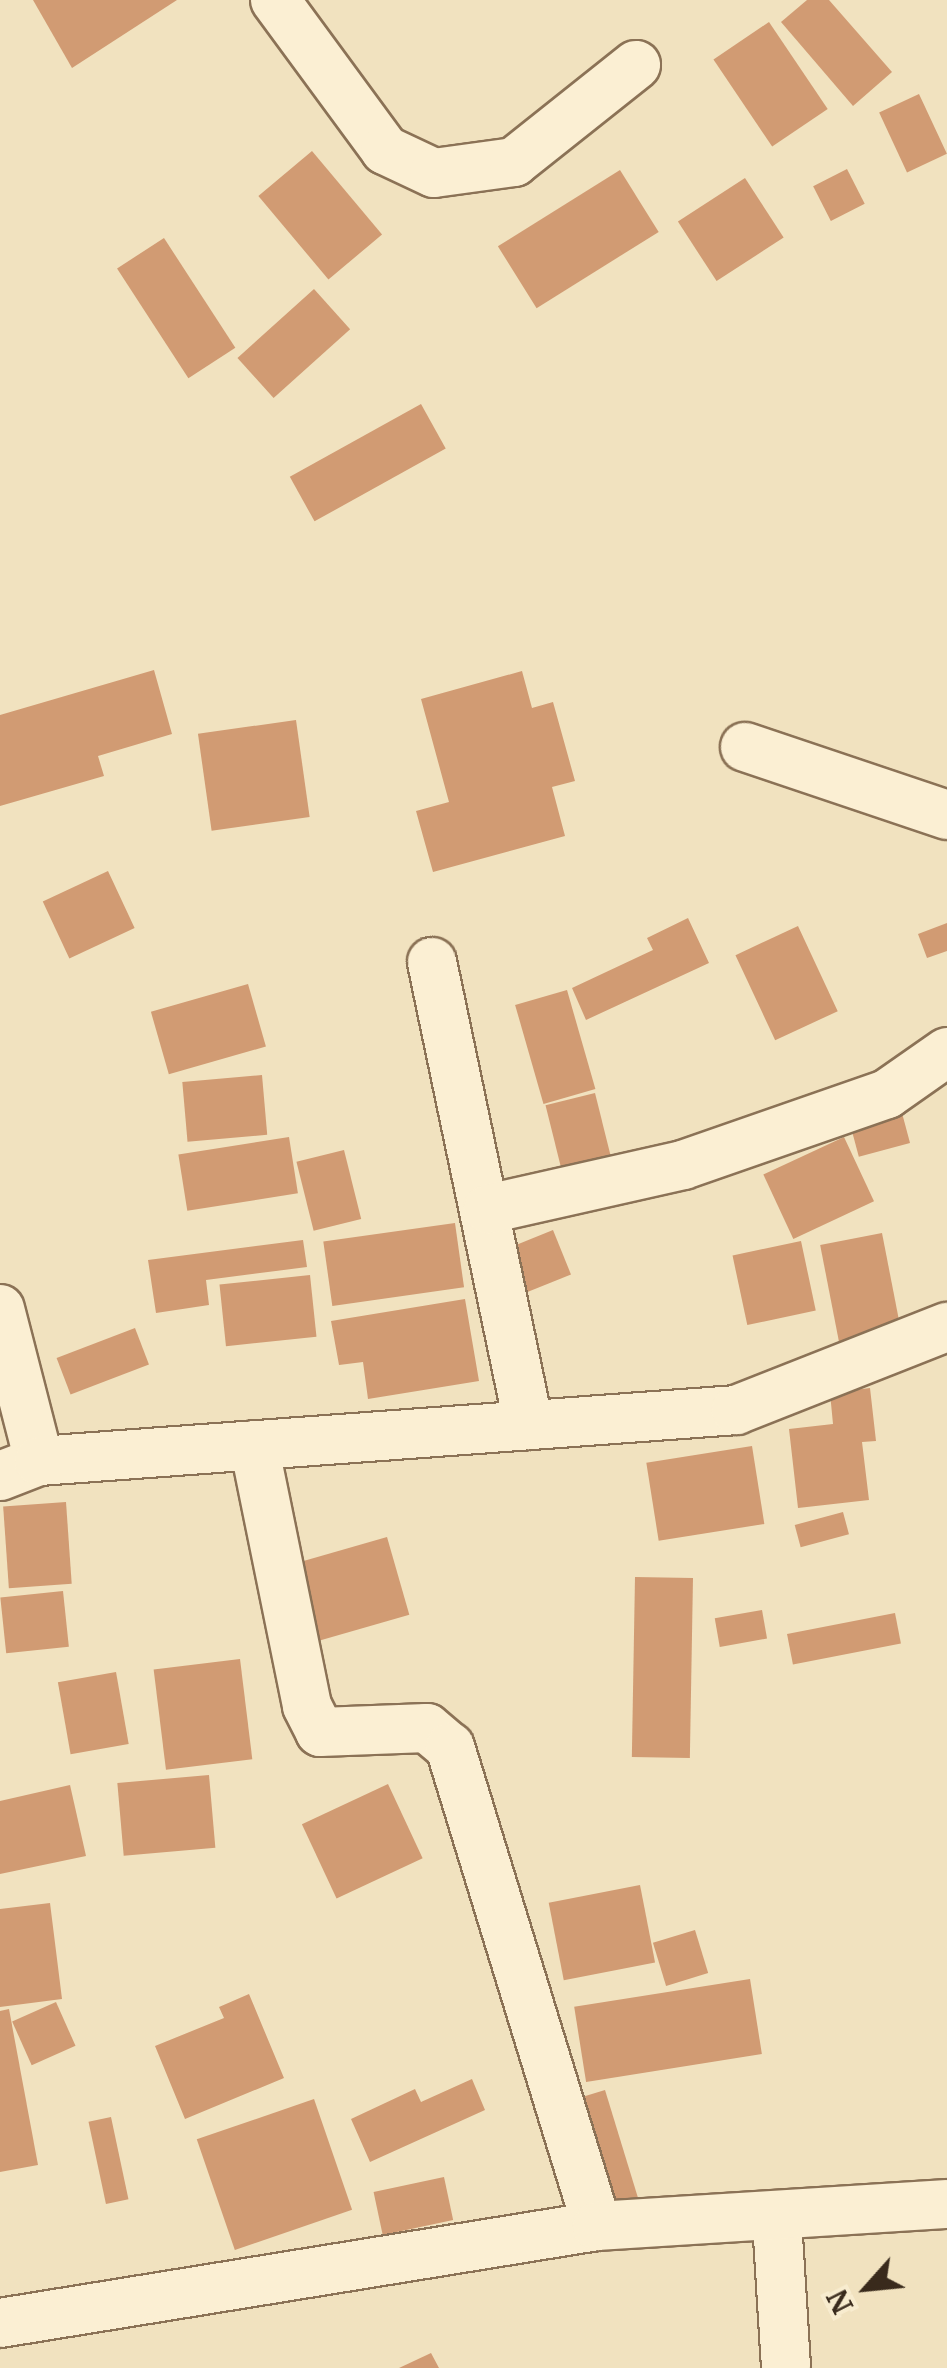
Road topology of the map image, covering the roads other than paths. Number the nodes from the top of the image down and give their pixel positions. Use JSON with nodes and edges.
{"nodes":[{"id":1,"x":275,"y":0,"type":"edge"},
{"id":2,"x":636,"y":65,"type":"dead end"},
{"id":3,"x":746,"y":747,"type":"dead end"},
{"id":4,"x":947,"y":815,"type":"edge"},
{"id":5,"x":432,"y":962,"type":"dead end"},
{"id":6,"x":947,"y":1052,"type":"edge"},
{"id":7,"x":488,"y":1209,"type":"junction"},
{"id":8,"x":0,"y":1309,"type":"edge"},
{"id":9,"x":947,"y":1327,"type":"edge"},
{"id":10,"x":529,"y":1426,"type":"junction"},
{"id":11,"x":254,"y":1445,"type":"junction"},
{"id":12,"x":20,"y":1468,"type":"edge"},
{"id":13,"x":947,"y":2204,"type":"edge"},
{"id":14,"x":777,"y":2220,"type":"junction"},
{"id":15,"x":597,"y":2226,"type":"junction"},
{"id":16,"x":0,"y":2322,"type":"edge"},
{"id":17,"x":786,"y":2368,"type":"edge"}],
"edges":[{"from":1,"to":2,"type":"street"},
{"from":3,"to":4,"type":"street"},
{"from":5,"to":7,"type":"street"},
{"from":6,"to":7,"type":"street"},
{"from":7,"to":10,"type":"street"},
{"from":8,"to":12,"type":"street"},
{"from":9,"to":10,"type":"street"},
{"from":10,"to":11,"type":"street"},
{"from":11,"to":12,"type":"street"},
{"from":11,"to":15,"type":"street"},
{"from":13,"to":14,"type":"street"},
{"from":14,"to":15,"type":"street"},
{"from":14,"to":17,"type":"street"},
{"from":15,"to":16,"type":"street"}]}
